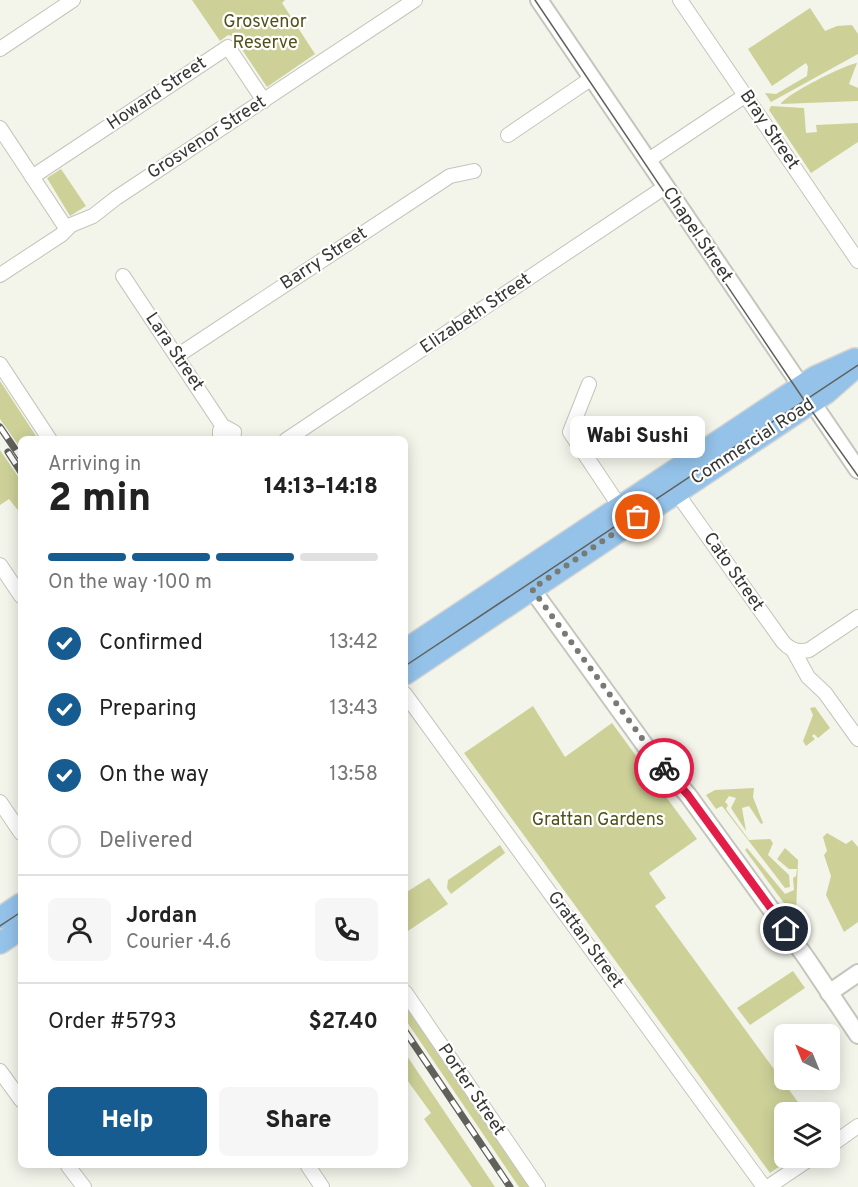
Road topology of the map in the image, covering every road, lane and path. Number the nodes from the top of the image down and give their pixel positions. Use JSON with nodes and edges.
{"nodes":[{"id":1,"x":73,"y":0,"type":"edge"},
{"id":2,"x":415,"y":0,"type":"edge"},
{"id":3,"x":539,"y":0,"type":"edge"},
{"id":4,"x":680,"y":0,"type":"edge"},
{"id":5,"x":0,"y":49,"type":"edge"},
{"id":6,"x":592,"y":78,"type":"junction"},
{"id":7,"x":746,"y":95,"type":"junction"},
{"id":8,"x":264,"y":101,"type":"junction"},
{"id":9,"x":0,"y":128,"type":"edge"},
{"id":10,"x":507,"y":135,"type":"dead end"},
{"id":11,"x":647,"y":161,"type":"junction"},
{"id":12,"x":474,"y":171,"type":"dead end"},
{"id":13,"x":32,"y":177,"type":"junction"},
{"id":14,"x":665,"y":187,"type":"junction"},
{"id":15,"x":66,"y":228,"type":"junction"},
{"id":16,"x":858,"y":261,"type":"edge"},
{"id":17,"x":0,"y":275,"type":"edge"},
{"id":18,"x":123,"y":276,"type":"dead end"},
{"id":19,"x":177,"y":356,"type":"junction"},
{"id":20,"x":858,"y":357,"type":"edge"},
{"id":21,"x":0,"y":364,"type":"edge"},
{"id":22,"x":858,"y":365,"type":"edge"},
{"id":23,"x":589,"y":384,"type":"dead end"},
{"id":24,"x":805,"y":395,"type":"junction"},
{"id":25,"x":47,"y":436,"type":"edge"},
{"id":26,"x":222,"y":436,"type":"edge"},
{"id":27,"x":292,"y":436,"type":"edge"},
{"id":28,"x":858,"y":470,"type":"edge"},
{"id":29,"x":676,"y":492,"type":"junction"},
{"id":30,"x":620,"y":507,"type":"junction"},
{"id":31,"x":0,"y":565,"type":"edge"},
{"id":32,"x":529,"y":585,"type":"junction"},
{"id":33,"x":18,"y":592,"type":"edge"},
{"id":34,"x":858,"y":617,"type":"edge"},
{"id":35,"x":408,"y":648,"type":"edge"},
{"id":36,"x":795,"y":651,"type":"junction"},
{"id":37,"x":408,"y":672,"type":"edge"},
{"id":38,"x":408,"y":698,"type":"edge"},
{"id":39,"x":858,"y":739,"type":"edge"},
{"id":40,"x":0,"y":802,"type":"edge"},
{"id":41,"x":18,"y":829,"type":"edge"},
{"id":42,"x":18,"y":906,"type":"edge"},
{"id":43,"x":0,"y":918,"type":"edge"},
{"id":44,"x":18,"y":931,"type":"edge"},
{"id":45,"x":0,"y":943,"type":"edge"},
{"id":46,"x":858,"y":973,"type":"edge"},
{"id":47,"x":829,"y":993,"type":"junction"},
{"id":48,"x":408,"y":996,"type":"edge"},
{"id":49,"x":858,"y":1035,"type":"edge"},
{"id":50,"x":0,"y":1071,"type":"edge"},
{"id":51,"x":18,"y":1096,"type":"edge"},
{"id":52,"x":858,"y":1126,"type":"edge"},
{"id":53,"x":840,"y":1139,"type":"edge"},
{"id":54,"x":70,"y":1168,"type":"edge"},
{"id":55,"x":309,"y":1168,"type":"edge"},
{"id":56,"x":795,"y":1168,"type":"edge"},
{"id":57,"x":84,"y":1187,"type":"edge"},
{"id":58,"x":322,"y":1187,"type":"edge"},
{"id":59,"x":538,"y":1187,"type":"edge"},
{"id":60,"x":766,"y":1187,"type":"edge"}],
"edges":[{"from":1,"to":5,"type":"street"},
{"from":2,"to":8,"type":"street","name":"Grosvenor Street"},
{"from":3,"to":6,"type":"street","name":"Chapel Street"},
{"from":4,"to":7,"type":"street","name":"Bray Street"},
{"from":6,"to":10,"type":"street"},
{"from":6,"to":11,"type":"street","name":"Chapel Street"},
{"from":7,"to":11,"type":"street"},
{"from":7,"to":16,"type":"street","name":"Bray Street"},
{"from":8,"to":13,"type":"street","name":"Howard Street"},
{"from":8,"to":15,"type":"street","name":"Grosvenor Street"},
{"from":9,"to":13,"type":"street"},
{"from":11,"to":14,"type":"street","name":"Chapel Street"},
{"from":12,"to":19,"type":"street","name":"Barry Street"},
{"from":13,"to":15,"type":"street"},
{"from":14,"to":24,"type":"street","name":"Chapel Street"},
{"from":14,"to":27,"type":"street","name":"Elizabeth Street"},
{"from":15,"to":17,"type":"street","name":"Grosvenor Street"},
{"from":18,"to":19,"type":"street","name":"Lara Street"},
{"from":19,"to":26,"type":"street","name":"Lara Street"},
{"from":20,"to":24,"type":"main road","name":"Commercial Road"},
{"from":21,"to":25,"type":"street"},
{"from":22,"to":24,"type":"main road","name":"Commercial Road"},
{"from":23,"to":30,"type":"street"},
{"from":24,"to":28,"type":"street","name":"Chapel Street"},
{"from":24,"to":29,"type":"main road","name":"Commercial Road"},
{"from":24,"to":30,"type":"main road","name":"Commercial Road"},
{"from":29,"to":32,"type":"main road","name":"Commercial Road"},
{"from":29,"to":36,"type":"street","name":"Cato Street"},
{"from":30,"to":35,"type":"main road","name":"Commercial Road"},
{"from":31,"to":33,"type":"street"},
{"from":32,"to":37,"type":"main road","name":"Commercial Road"},
{"from":32,"to":47,"type":"street"},
{"from":34,"to":36,"type":"street"},
{"from":36,"to":39,"type":"street","name":"Cato Street"},
{"from":38,"to":60,"type":"street","name":"Grattan Street"},
{"from":40,"to":41,"type":"street"},
{"from":42,"to":43,"type":"main road"},
{"from":44,"to":45,"type":"main road"},
{"from":46,"to":47,"type":"street"},
{"from":47,"to":49,"type":"street"},
{"from":48,"to":59,"type":"street","name":"Porter Street"},
{"from":50,"to":51,"type":"street"},
{"from":52,"to":53,"type":"street"},
{"from":54,"to":57,"type":"street"},
{"from":55,"to":58,"type":"street"},
{"from":56,"to":60,"type":"street"}]}
